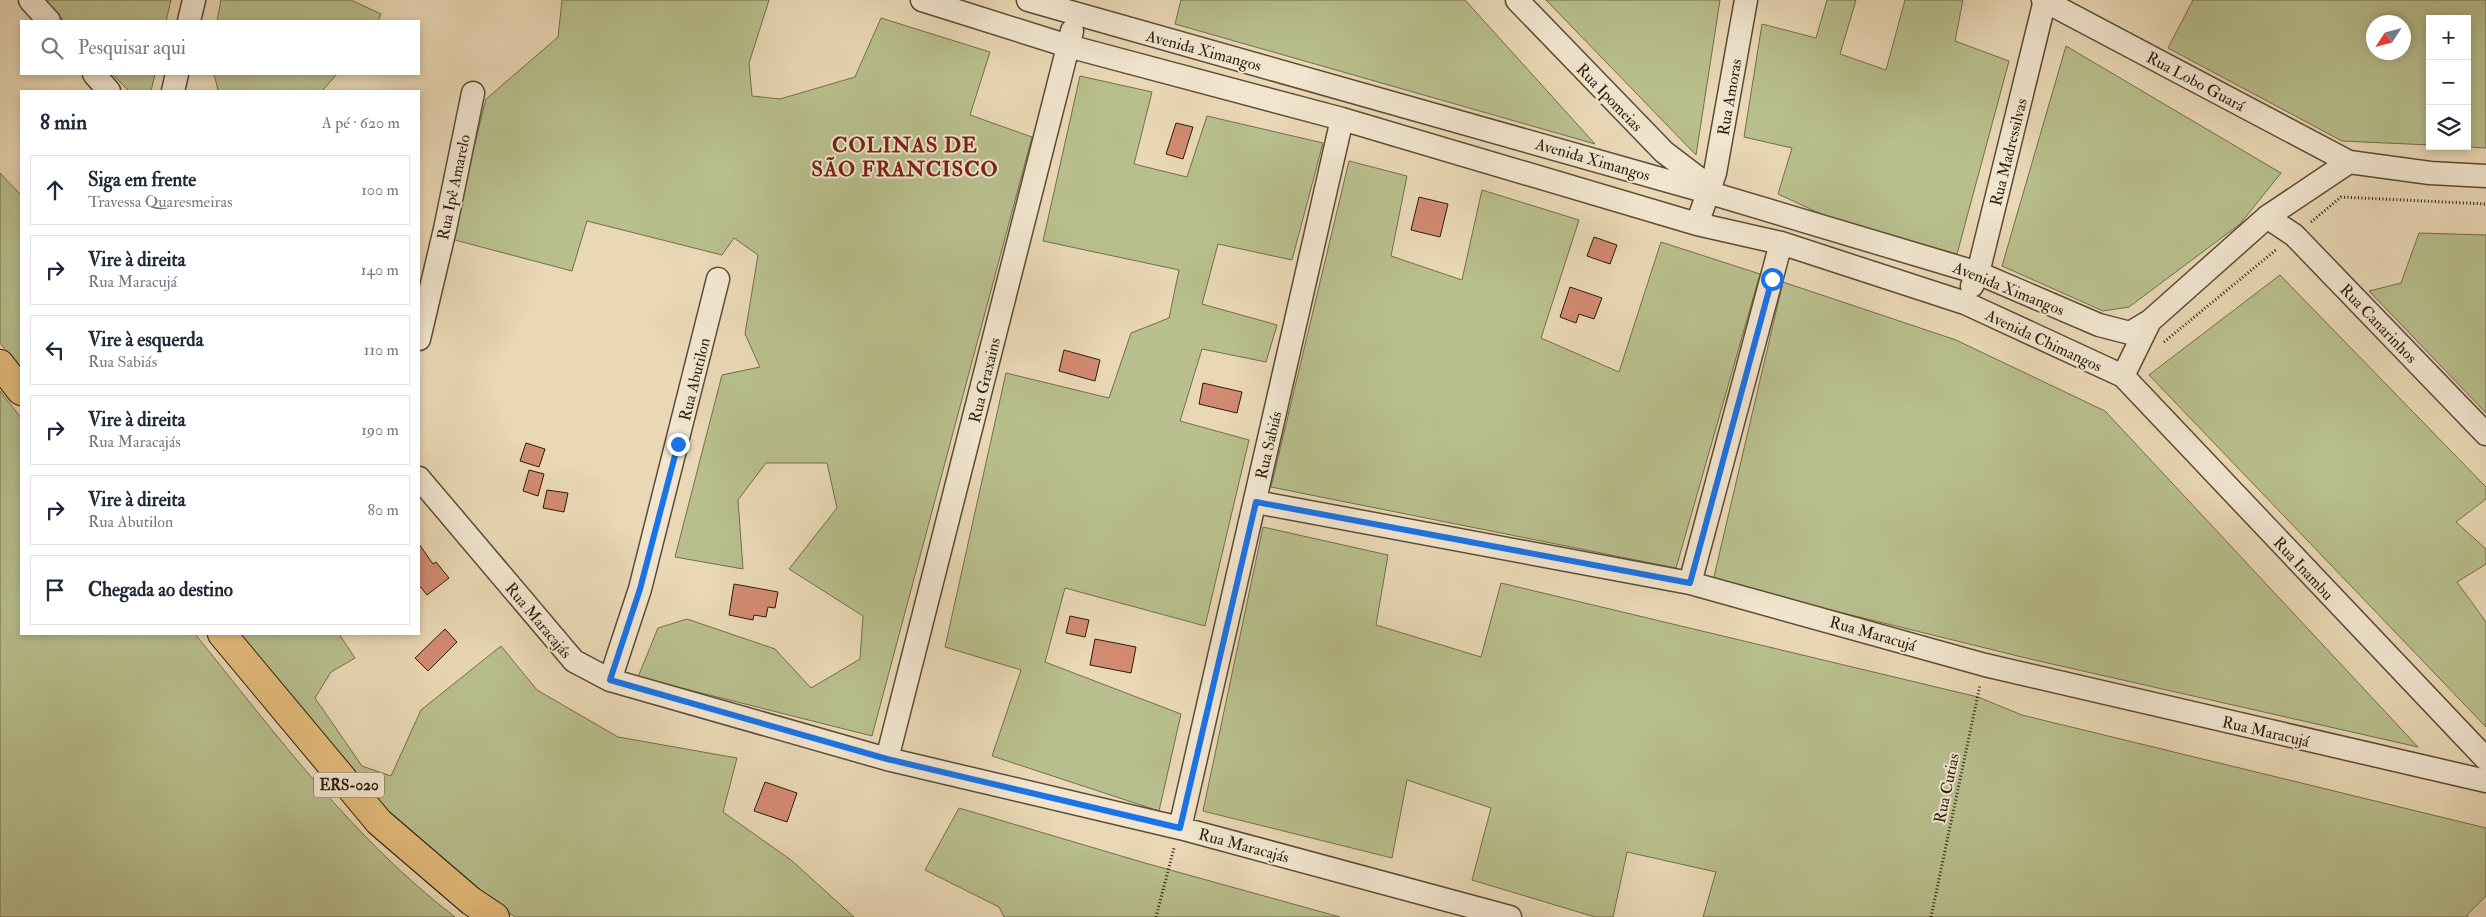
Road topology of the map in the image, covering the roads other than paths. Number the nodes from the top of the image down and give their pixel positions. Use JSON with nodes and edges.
{"nodes":[{"id":1,"x":30,"y":0,"type":"edge"},
{"id":2,"x":194,"y":0,"type":"edge"},
{"id":3,"x":922,"y":0,"type":"edge"},
{"id":4,"x":1028,"y":0,"type":"edge"},
{"id":5,"x":1517,"y":0,"type":"edge"},
{"id":6,"x":1746,"y":0,"type":"edge"},
{"id":7,"x":2044,"y":0,"type":"edge"},
{"id":8,"x":1077,"y":7,"type":"edge"},
{"id":9,"x":48,"y":20,"type":"edge"},
{"id":10,"x":189,"y":20,"type":"edge"},
{"id":11,"x":1068,"y":46,"type":"junction"},
{"id":12,"x":95,"y":75,"type":"edge"},
{"id":13,"x":177,"y":75,"type":"edge"},
{"id":14,"x":108,"y":90,"type":"edge"},
{"id":15,"x":173,"y":90,"type":"edge"},
{"id":16,"x":473,"y":94,"type":"dead end"},
{"id":17,"x":1342,"y":119,"type":"junction"},
{"id":18,"x":2349,"y":162,"type":"junction"},
{"id":19,"x":2486,"y":176,"type":"edge"},
{"id":20,"x":1709,"y":190,"type":"junction"},
{"id":21,"x":2268,"y":217,"type":"junction"},
{"id":22,"x":1697,"y":224,"type":"junction"},
{"id":23,"x":1781,"y":242,"type":"junction"},
{"id":24,"x":1978,"y":273,"type":"junction"},
{"id":25,"x":718,"y":279,"type":"dead end"},
{"id":26,"x":1964,"y":303,"type":"junction"},
{"id":27,"x":2150,"y":321,"type":"junction"},
{"id":28,"x":420,"y":335,"type":"edge"},
{"id":29,"x":0,"y":364,"type":"edge"},
{"id":30,"x":2123,"y":376,"type":"junction"},
{"id":31,"x":20,"y":390,"type":"edge"},
{"id":32,"x":2486,"y":434,"type":"edge"},
{"id":33,"x":420,"y":479,"type":"edge"},
{"id":34,"x":1256,"y":502,"type":"junction"},
{"id":35,"x":1690,"y":583,"type":"junction"},
{"id":36,"x":223,"y":635,"type":"edge"},
{"id":37,"x":610,"y":680,"type":"junction"},
{"id":38,"x":2486,"y":758,"type":"edge"},
{"id":39,"x":887,"y":759,"type":"junction"},
{"id":40,"x":2486,"y":781,"type":"edge"},
{"id":41,"x":1180,"y":828,"type":"junction"},
{"id":42,"x":495,"y":917,"type":"edge"},
{"id":43,"x":1510,"y":917,"type":"edge"}],
"edges":[{"from":1,"to":9,"type":"street"},
{"from":2,"to":10,"type":"street"},
{"from":3,"to":11,"type":"street","name":"Avenida Ximangos"},
{"from":4,"to":8,"type":"street","name":"Avenida Ximangos"},
{"from":5,"to":20,"type":"street","name":"Rua Ipomeias"},
{"from":6,"to":20,"type":"street","name":"Rua Amoras"},
{"from":7,"to":18,"type":"street","name":"Rua Lobo Guará"},
{"from":7,"to":24,"type":"street","name":"Rua Madressilvas"},
{"from":8,"to":11,"type":"street","name":"Rua Graxains"},
{"from":8,"to":20,"type":"street","name":"Avenida Ximangos"},
{"from":11,"to":17,"type":"street","name":"Avenida Ximangos"},
{"from":11,"to":39,"type":"street","name":"Rua Graxains"},
{"from":12,"to":14,"type":"street"},
{"from":13,"to":15,"type":"street"},
{"from":16,"to":28,"type":"street","name":"Rua Ipê Amarelo"},
{"from":17,"to":22,"type":"street","name":"Avenida Ximangos"},
{"from":17,"to":34,"type":"street","name":"Rua Sabiás"},
{"from":18,"to":19,"type":"street"},
{"from":18,"to":21,"type":"street","name":"Avenida Ximangos"},
{"from":20,"to":22,"type":"street","name":"Rua Amoras"},
{"from":20,"to":24,"type":"street","name":"Avenida Ximangos"},
{"from":21,"to":27,"type":"street","name":"Avenida Ximangos"},
{"from":21,"to":32,"type":"street","name":"Rua Canarinhos"},
{"from":22,"to":23,"type":"street","name":"Avenida Ximangos"},
{"from":23,"to":26,"type":"street","name":"Avenida Ximangos"},
{"from":23,"to":35,"type":"street"},
{"from":24,"to":26,"type":"street","name":"Rua Madressilvas"},
{"from":24,"to":27,"type":"street","name":"Avenida Ximangos"},
{"from":25,"to":37,"type":"street","name":"Rua Abutilon"},
{"from":26,"to":30,"type":"street","name":"Avenida Chimangos"},
{"from":27,"to":30,"type":"street","name":"Avenida Ximangos"},
{"from":29,"to":31,"type":"main road"},
{"from":30,"to":38,"type":"street","name":"Rua Inambu"},
{"from":33,"to":37,"type":"street","name":"Rua Maracajás"},
{"from":34,"to":35,"type":"street","name":"Rua Maracujá"},
{"from":34,"to":41,"type":"street","name":"Rua Sabiás"},
{"from":35,"to":40,"type":"street","name":"Rua Maracujá"},
{"from":36,"to":42,"type":"main road","number":"ERS-020"},
{"from":37,"to":39,"type":"street","name":"Rua Maracajás"},
{"from":39,"to":41,"type":"street","name":"Rua Maracajás"},
{"from":41,"to":43,"type":"street","name":"Rua Maracajás"}]}
